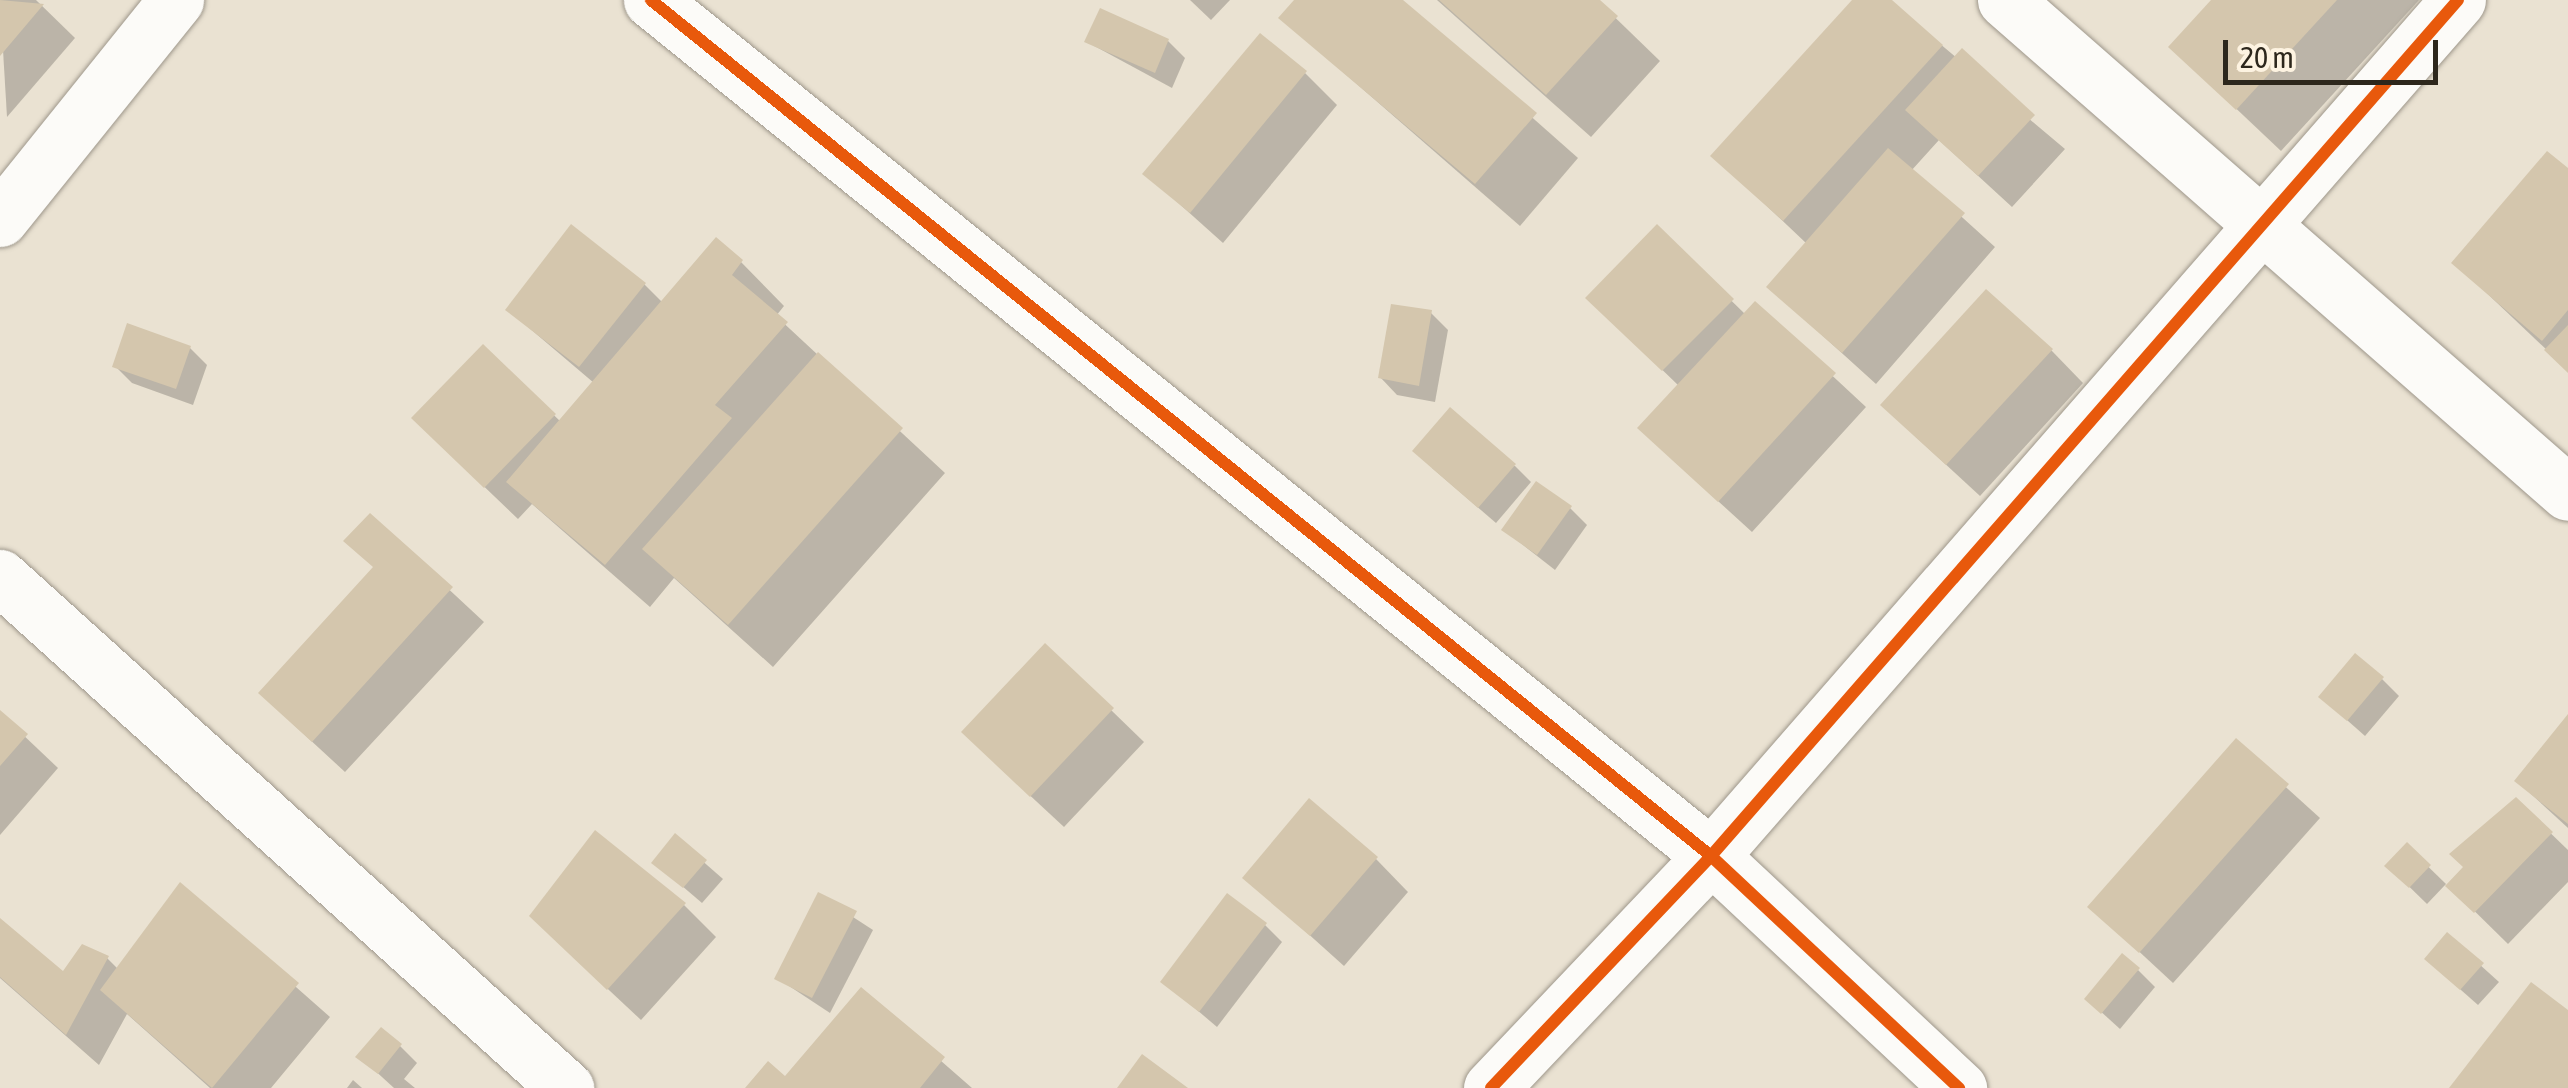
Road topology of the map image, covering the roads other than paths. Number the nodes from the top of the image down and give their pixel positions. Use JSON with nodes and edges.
{"nodes":[{"id":1,"x":176,"y":0,"type":"edge"},
{"id":2,"x":650,"y":0,"type":"edge"},
{"id":3,"x":2006,"y":0,"type":"edge"},
{"id":4,"x":2458,"y":0,"type":"edge"},
{"id":5,"x":0,"y":219,"type":"edge"},
{"id":6,"x":2264,"y":231,"type":"junction"},
{"id":7,"x":2568,"y":493,"type":"edge"},
{"id":8,"x":0,"y":577,"type":"edge"},
{"id":9,"x":1711,"y":856,"type":"junction"},
{"id":10,"x":566,"y":1088,"type":"edge"},
{"id":11,"x":1491,"y":1088,"type":"edge"},
{"id":12,"x":1958,"y":1088,"type":"edge"}],
"edges":[{"from":1,"to":5,"type":"street"},
{"from":2,"to":9,"type":"street"},
{"from":3,"to":6,"type":"street"},
{"from":4,"to":6,"type":"street"},
{"from":6,"to":7,"type":"street"},
{"from":6,"to":9,"type":"street"},
{"from":8,"to":10,"type":"street"},
{"from":9,"to":11,"type":"street"},
{"from":9,"to":12,"type":"street"}]}
